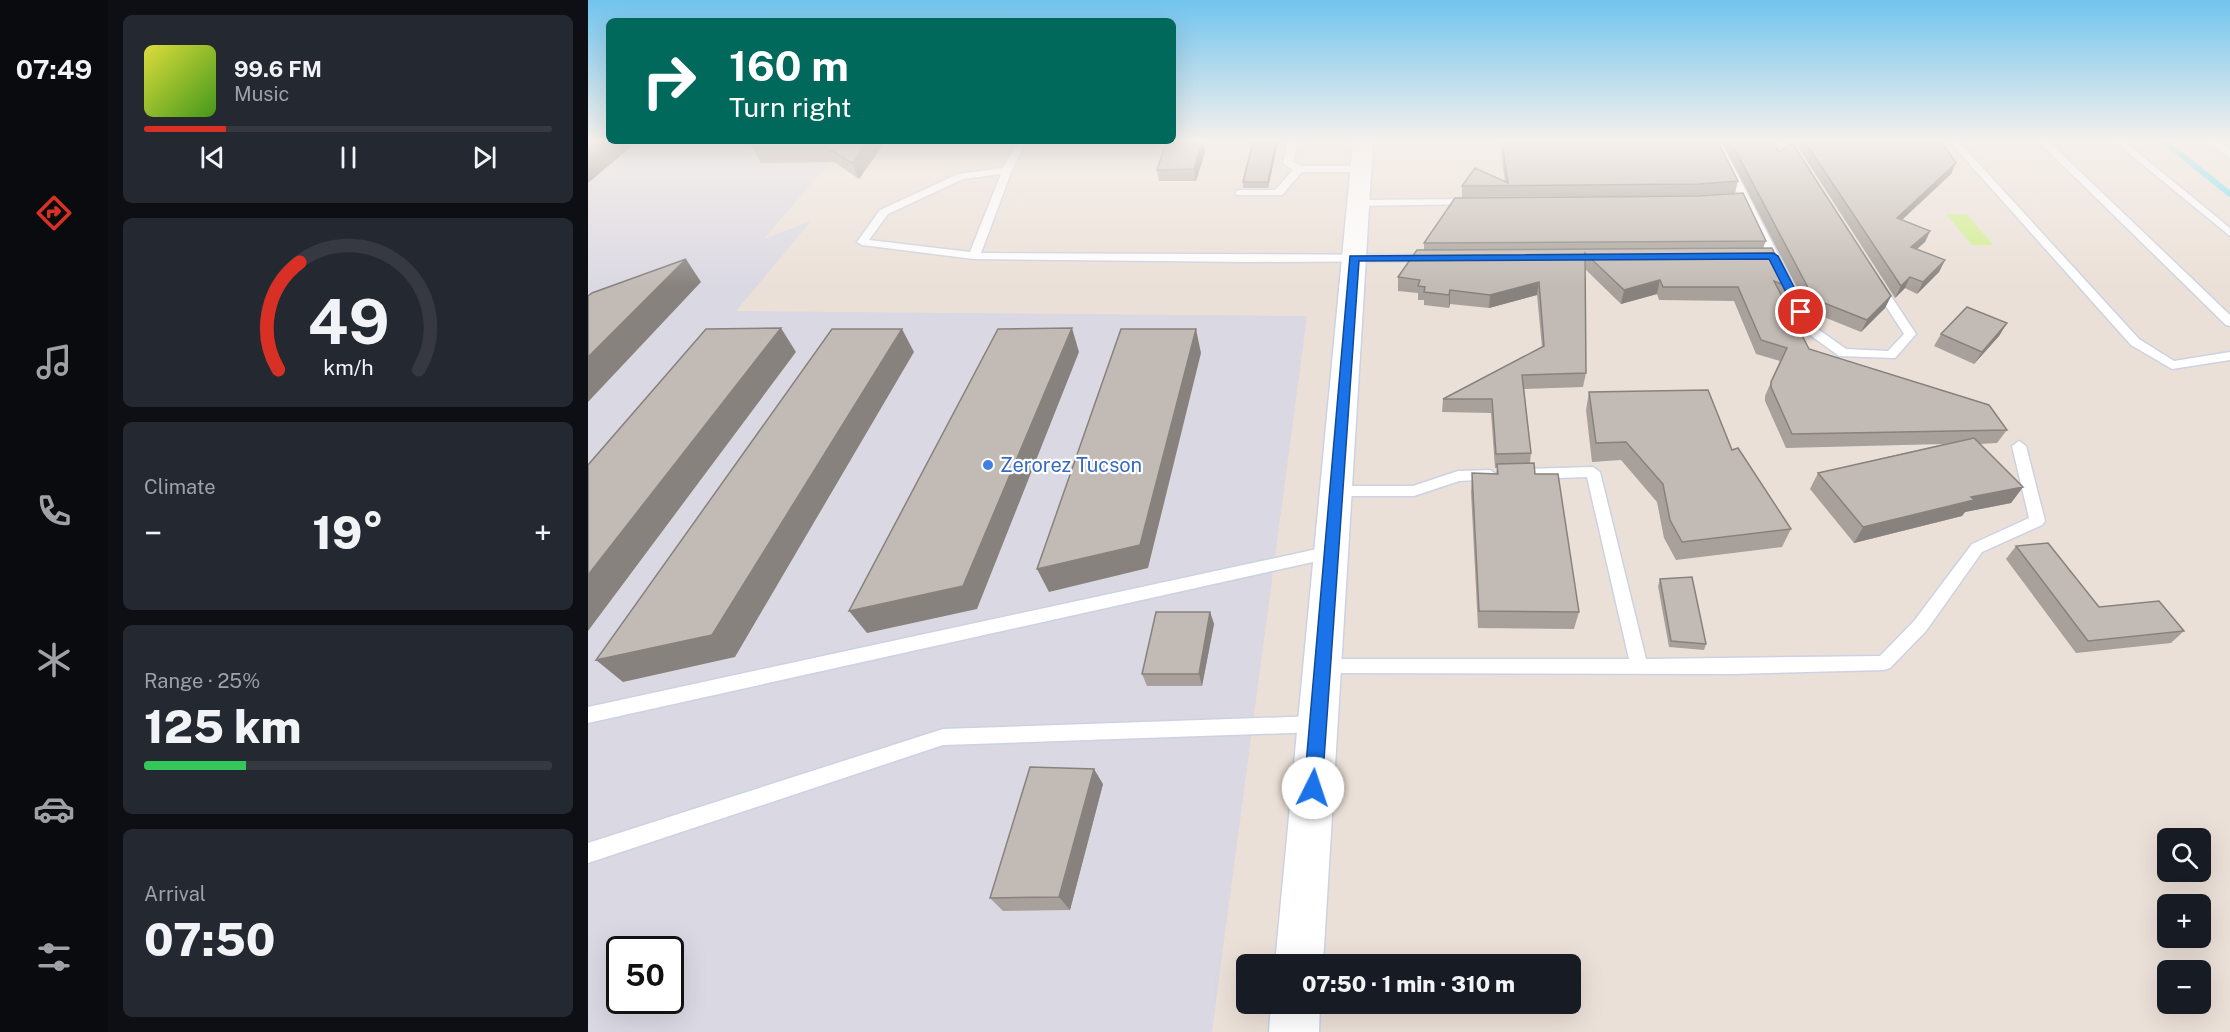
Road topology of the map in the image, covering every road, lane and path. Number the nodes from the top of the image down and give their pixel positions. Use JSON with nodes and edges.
{"nodes":[{"id":1,"x":931,"y":190,"type":"edge"},
{"id":2,"x":999,"y":190,"type":"edge"},
{"id":3,"x":1280,"y":190,"type":"edge"},
{"id":4,"x":1359,"y":190,"type":"edge"},
{"id":5,"x":1734,"y":190,"type":"edge"},
{"id":6,"x":1998,"y":190,"type":"edge"},
{"id":7,"x":2093,"y":190,"type":"edge"},
{"id":8,"x":2178,"y":190,"type":"edge"},
{"id":9,"x":1240,"y":193,"type":"dead end"},
{"id":10,"x":1478,"y":202,"type":"edge"},
{"id":11,"x":1358,"y":203,"type":"junction"},
{"id":12,"x":2230,"y":233,"type":"edge"},
{"id":13,"x":974,"y":256,"type":"junction"},
{"id":14,"x":1354,"y":258,"type":"junction"},
{"id":15,"x":1449,"y":258,"type":"edge"},
{"id":16,"x":1870,"y":272,"type":"edge"},
{"id":17,"x":2230,"y":322,"type":"edge"},
{"id":18,"x":2230,"y":356,"type":"edge"},
{"id":19,"x":2019,"y":446,"type":"dead end"},
{"id":20,"x":1336,"y":491,"type":"junction"},
{"id":21,"x":1331,"y":552,"type":"junction"},
{"id":22,"x":1322,"y":666,"type":"junction"},
{"id":23,"x":1640,"y":667,"type":"junction"},
{"id":24,"x":588,"y":715,"type":"edge"},
{"id":25,"x":1318,"y":724,"type":"junction"},
{"id":26,"x":588,"y":853,"type":"edge"},
{"id":27,"x":1300,"y":954,"type":"edge"},
{"id":28,"x":1295,"y":1014,"type":"edge"},
{"id":29,"x":1294,"y":1032,"type":"edge"}],
"edges":[{"from":1,"to":13,"type":"lane"},
{"from":2,"to":13,"type":"lane"},
{"from":3,"to":9,"type":"lane"},
{"from":4,"to":11,"type":"main road"},
{"from":5,"to":16,"type":"lane"},
{"from":6,"to":18,"type":"lane"},
{"from":7,"to":17,"type":"lane"},
{"from":8,"to":12,"type":"lane"},
{"from":10,"to":11,"type":"lane"},
{"from":11,"to":14,"type":"main road"},
{"from":13,"to":14,"type":"lane"},
{"from":14,"to":15,"type":"lane"},
{"from":14,"to":20,"type":"main road"},
{"from":19,"to":23,"type":"lane"},
{"from":20,"to":21,"type":"main road"},
{"from":20,"to":23,"type":"lane"},
{"from":21,"to":22,"type":"main road"},
{"from":21,"to":24,"type":"lane"},
{"from":22,"to":23,"type":"lane"},
{"from":22,"to":25,"type":"main road"},
{"from":25,"to":26,"type":"lane"},
{"from":25,"to":27,"type":"main road"},
{"from":28,"to":29,"type":"main road"}]}
